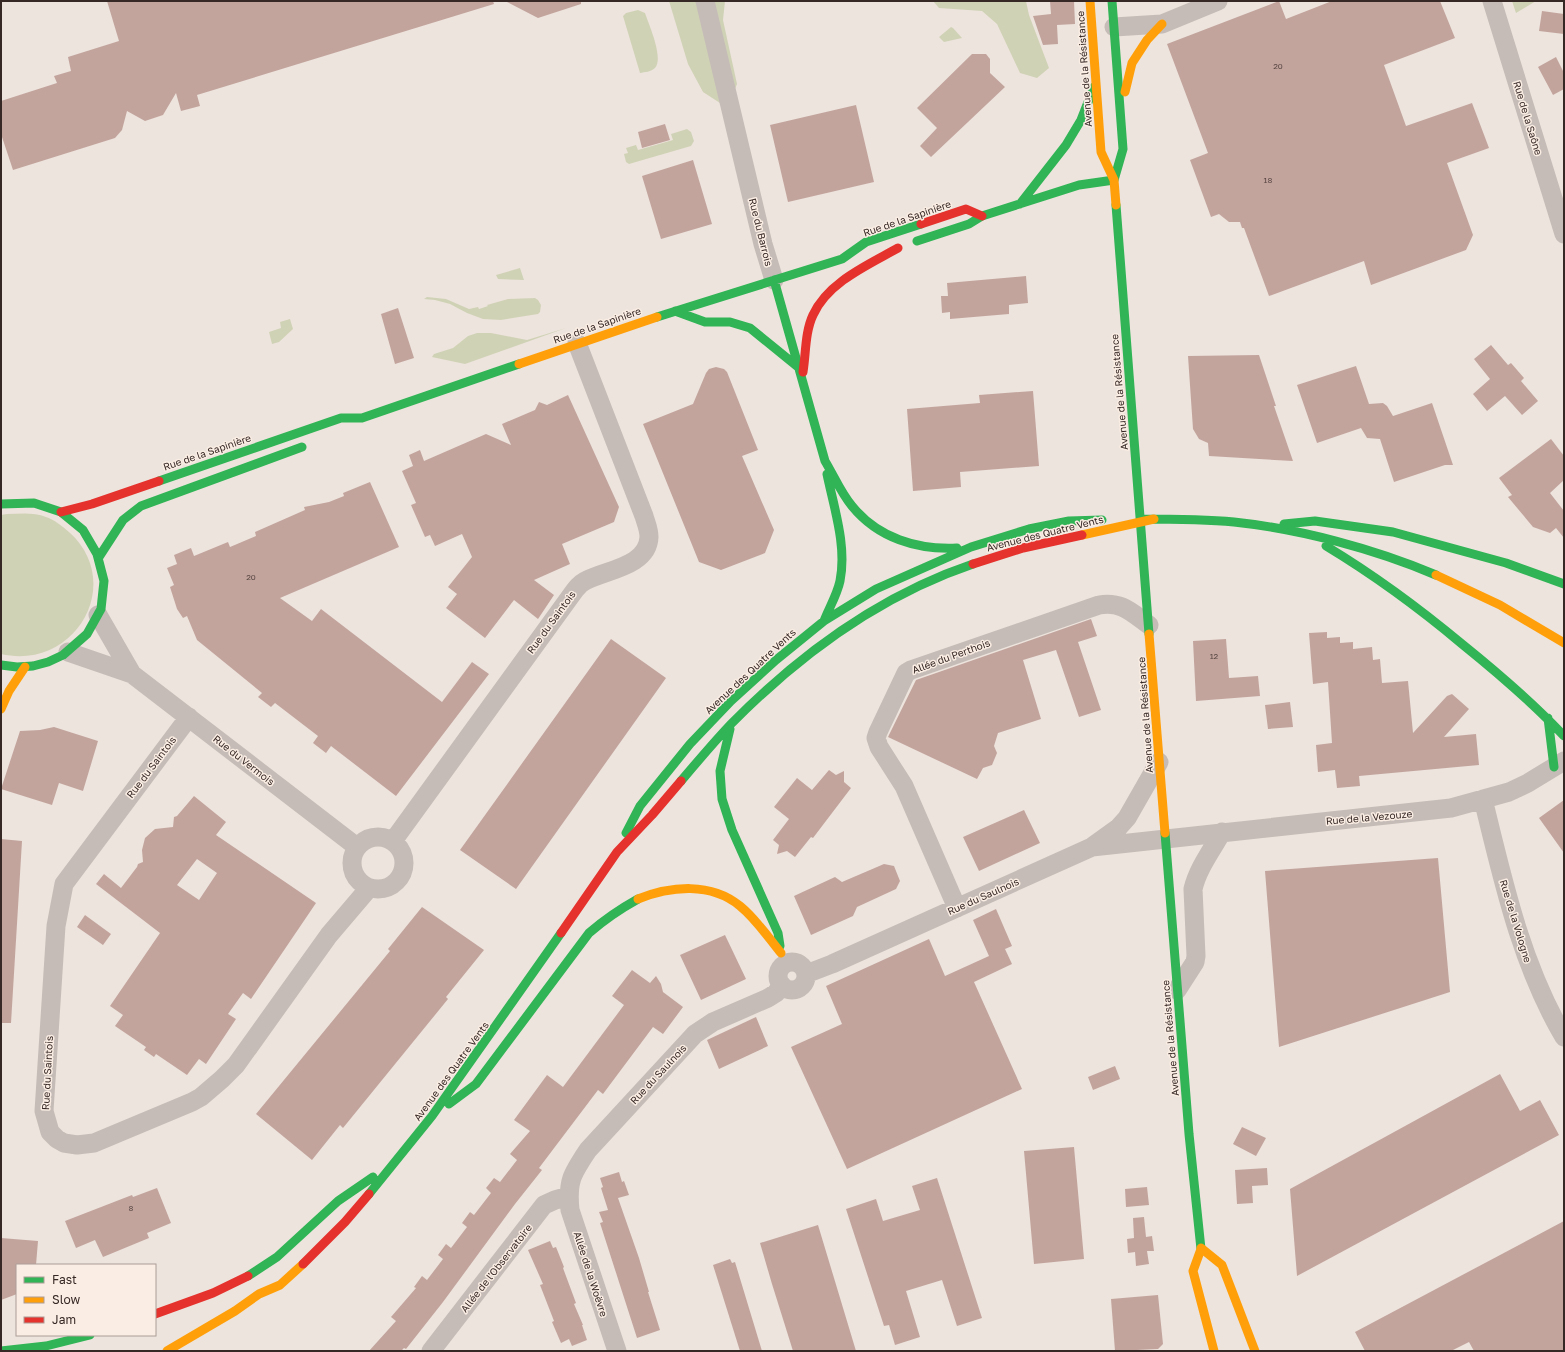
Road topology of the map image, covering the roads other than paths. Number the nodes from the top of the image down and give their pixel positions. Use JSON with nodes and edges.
{"nodes":[{"id":1,"x":705,"y":1,"type":"edge"},
{"id":2,"x":1090,"y":1,"type":"edge"},
{"id":3,"x":1098,"y":1,"type":"edge"},
{"id":4,"x":1112,"y":1,"type":"edge"},
{"id":5,"x":1218,"y":1,"type":"edge"},
{"id":6,"x":1492,"y":1,"type":"edge"},
{"id":7,"x":1106,"y":22,"type":"junction"},
{"id":8,"x":1162,"y":24,"type":"junction"},
{"id":9,"x":1096,"y":84,"type":"junction"},
{"id":10,"x":1120,"y":112,"type":"junction"},
{"id":11,"x":1114,"y":180,"type":"junction"},
{"id":12,"x":1020,"y":204,"type":"junction"},
{"id":13,"x":982,"y":216,"type":"junction"},
{"id":14,"x":1562,"y":222,"type":"edge"},
{"id":15,"x":898,"y":248,"type":"junction"},
{"id":16,"x":842,"y":259,"type":"junction"},
{"id":17,"x":774,"y":280,"type":"junction"},
{"id":18,"x":674,"y":311,"type":"junction"},
{"id":19,"x":577,"y":344,"type":"junction"},
{"id":20,"x":798,"y":367,"type":"junction"},
{"id":21,"x":802,"y":379,"type":"junction"},
{"id":22,"x":362,"y":418,"type":"junction"},
{"id":23,"x":350,"y":427,"type":"dead end"},
{"id":24,"x":309,"y":444,"type":"dead end"},
{"id":25,"x":825,"y":461,"type":"junction"},
{"id":26,"x":1,"y":504,"type":"edge"},
{"id":27,"x":61,"y":512,"type":"junction"},
{"id":28,"x":1154,"y":519,"type":"junction"},
{"id":29,"x":1261,"y":526,"type":"junction"},
{"id":30,"x":1308,"y":535,"type":"junction"},
{"id":31,"x":971,"y":547,"type":"junction"},
{"id":32,"x":99,"y":557,"type":"junction"},
{"id":33,"x":1564,"y":584,"type":"edge"},
{"id":34,"x":98,"y":615,"type":"junction"},
{"id":35,"x":824,"y":621,"type":"junction"},
{"id":36,"x":1149,"y":625,"type":"junction"},
{"id":37,"x":1564,"y":643,"type":"edge"},
{"id":38,"x":68,"y":652,"type":"junction"},
{"id":39,"x":1,"y":665,"type":"edge"},
{"id":40,"x":25,"y":667,"type":"junction"},
{"id":41,"x":132,"y":674,"type":"junction"},
{"id":42,"x":1,"y":709,"type":"edge"},
{"id":43,"x":189,"y":717,"type":"junction"},
{"id":44,"x":1548,"y":718,"type":"junction"},
{"id":45,"x":731,"y":724,"type":"junction"},
{"id":46,"x":1564,"y":736,"type":"edge"},
{"id":47,"x":1159,"y":762,"type":"junction"},
{"id":48,"x":1559,"y":764,"type":"edge"},
{"id":49,"x":1483,"y":799,"type":"junction"},
{"id":50,"x":1222,"y":832,"type":"junction"},
{"id":51,"x":1165,"y":839,"type":"junction"},
{"id":52,"x":393,"y":842,"type":"junction"},
{"id":53,"x":357,"y":847,"type":"junction"},
{"id":54,"x":1092,"y":847,"type":"junction"},
{"id":55,"x":617,"y":852,"type":"junction"},
{"id":56,"x":370,"y":888,"type":"junction"},
{"id":57,"x":957,"y":908,"type":"junction"},
{"id":58,"x":783,"y":959,"type":"junction"},
{"id":59,"x":806,"y":974,"type":"junction"},
{"id":60,"x":782,"y":986,"type":"junction"},
{"id":61,"x":1177,"y":990,"type":"junction"},
{"id":62,"x":1564,"y":1037,"type":"edge"},
{"id":63,"x":432,"y":1116,"type":"junction"},
{"id":64,"x":396,"y":1162,"type":"junction"},
{"id":65,"x":568,"y":1196,"type":"junction"},
{"id":66,"x":1200,"y":1248,"type":"junction"},
{"id":67,"x":280,"y":1285,"type":"junction"},
{"id":68,"x":273,"y":1297,"type":"dead end"},
{"id":69,"x":156,"y":1314,"type":"edge"},
{"id":70,"x":87,"y":1336,"type":"edge"},
{"id":71,"x":1,"y":1351,"type":"edge"},
{"id":72,"x":167,"y":1351,"type":"edge"},
{"id":73,"x":431,"y":1351,"type":"edge"},
{"id":74,"x":617,"y":1351,"type":"edge"},
{"id":75,"x":1214,"y":1351,"type":"edge"},
{"id":76,"x":1255,"y":1351,"type":"edge"}],
"edges":[{"from":1,"to":17,"type":"street","name":"Rue du Barrois"},
{"from":2,"to":9,"type":"main road","name":"Avenue de la Résistance"},
{"from":3,"to":7,"type":"main road"},
{"from":4,"to":7,"type":"main road","name":"Avenue de la Résistance"},
{"from":5,"to":8,"type":"street"},
{"from":6,"to":14,"type":"street","name":"Rue de la Saône"},
{"from":7,"to":8,"type":"street"},
{"from":7,"to":10,"type":"main road","name":"Avenue de la Résistance"},
{"from":8,"to":10,"type":"main road"},
{"from":9,"to":11,"type":"main road","name":"Avenue de la Résistance"},
{"from":9,"to":12,"type":"main road"},
{"from":10,"to":11,"type":"main road","name":"Avenue de la Résistance"},
{"from":11,"to":12,"type":"main road","name":"Rue de la Sapinière"},
{"from":11,"to":36,"type":"main road","name":"Avenue de la Résistance"},
{"from":12,"to":13,"type":"main road","name":"Rue de la Sapinière"},
{"from":13,"to":15,"type":"main road","name":"Rue de la Sapinière"},
{"from":13,"to":16,"type":"main road","name":"Rue de la Sapinière"},
{"from":15,"to":16,"type":"main road","name":"Rue de la Sapinière"},
{"from":15,"to":21,"type":"main road"},
{"from":16,"to":17,"type":"main road","name":"Rue de la Sapinière"},
{"from":17,"to":18,"type":"main road","name":"Rue de la Sapinière"},
{"from":17,"to":20,"type":"main road","name":"Rue du Barrois"},
{"from":18,"to":19,"type":"main road","name":"Rue de la Sapinière"},
{"from":18,"to":20,"type":"main road"},
{"from":19,"to":22,"type":"main road","name":"Rue de la Sapinière"},
{"from":19,"to":52,"type":"street","name":"Rue du Saintois"},
{"from":20,"to":21,"type":"main road","name":"Rue du Barrois"},
{"from":21,"to":25,"type":"main road","name":"Rue du Barrois"},
{"from":22,"to":23,"type":"main road","name":"Rue de la Sapinière"},
{"from":22,"to":27,"type":"main road","name":"Rue de la Sapinière"},
{"from":24,"to":32,"type":"main road"},
{"from":25,"to":31,"type":"main road"},
{"from":25,"to":35,"type":"main road"},
{"from":26,"to":27,"type":"main road"},
{"from":27,"to":32,"type":"main road"},
{"from":28,"to":29,"type":"main road","name":"Avenue des Quatre Vents"},
{"from":28,"to":31,"type":"main road","name":"Avenue des Quatre Vents"},
{"from":28,"to":45,"type":"main road","name":"Avenue des Quatre Vents"},
{"from":29,"to":30,"type":"main road","name":"Avenue des Quatre Vents"},
{"from":29,"to":33,"type":"main road"},
{"from":30,"to":37,"type":"main road","name":"Avenue des Quatre Vents"},
{"from":30,"to":44,"type":"main road"},
{"from":31,"to":35,"type":"main road","name":"Avenue des Quatre Vents"},
{"from":32,"to":34,"type":"main road"},
{"from":34,"to":38,"type":"main road"},
{"from":34,"to":41,"type":"street","name":"Rue du Vermois"},
{"from":35,"to":55,"type":"main road","name":"Avenue des Quatre Vents"},
{"from":36,"to":47,"type":"main road","name":"Avenue de la Résistance"},
{"from":36,"to":57,"type":"street","name":"Allée du Perthois"},
{"from":38,"to":40,"type":"main road"},
{"from":38,"to":41,"type":"street","name":"Rue du Vermois"},
{"from":39,"to":40,"type":"main road"},
{"from":40,"to":42,"type":"main road"},
{"from":41,"to":43,"type":"street","name":"Rue du Vermois"},
{"from":43,"to":53,"type":"street","name":"Rue du Vermois"},
{"from":43,"to":56,"type":"street","name":"Rue du Saintois"},
{"from":44,"to":46,"type":"main road"},
{"from":44,"to":48,"type":"main road"},
{"from":45,"to":55,"type":"main road","name":"Avenue des Quatre Vents"},
{"from":45,"to":58,"type":"main road"},
{"from":47,"to":51,"type":"main road","name":"Avenue de la Résistance"},
{"from":47,"to":54,"type":"street"},
{"from":48,"to":49,"type":"street","name":"Rue de la Vezouze"},
{"from":49,"to":50,"type":"street","name":"Rue de la Vezouze"},
{"from":49,"to":62,"type":"street","name":"Rue de la Vologne"},
{"from":50,"to":51,"type":"street","name":"Rue de la Vezouze"},
{"from":50,"to":61,"type":"street"},
{"from":51,"to":54,"type":"street","name":"Rue du Saulnois"},
{"from":51,"to":61,"type":"main road","name":"Avenue de la Résistance"},
{"from":52,"to":53,"type":"street"},
{"from":52,"to":56,"type":"street"},
{"from":53,"to":56,"type":"street"},
{"from":54,"to":57,"type":"street","name":"Rue du Saulnois"},
{"from":55,"to":63,"type":"main road","name":"Avenue des Quatre Vents"},
{"from":57,"to":59,"type":"street","name":"Rue du Saulnois"},
{"from":58,"to":59,"type":"street"},
{"from":58,"to":60,"type":"street"},
{"from":58,"to":63,"type":"main road"},
{"from":59,"to":60,"type":"street"},
{"from":60,"to":65,"type":"street","name":"Rue du Saulnois"},
{"from":61,"to":66,"type":"main road","name":"Avenue de la Résistance"},
{"from":63,"to":64,"type":"main road","name":"Avenue des Quatre Vents"},
{"from":64,"to":67,"type":"main road","name":"Avenue des Quatre Vents"},
{"from":64,"to":69,"type":"main road"},
{"from":65,"to":73,"type":"street","name":"Allée de l'Observatoire"},
{"from":65,"to":74,"type":"street","name":"Allée de la Woëvre"},
{"from":66,"to":75,"type":"main road","name":"Avenue de la Résistance"},
{"from":66,"to":76,"type":"main road"},
{"from":67,"to":68,"type":"main road","name":"Avenue des Quatre Vents"},
{"from":67,"to":72,"type":"main road","name":"Avenue des Quatre Vents"},
{"from":70,"to":71,"type":"main road"}]}
